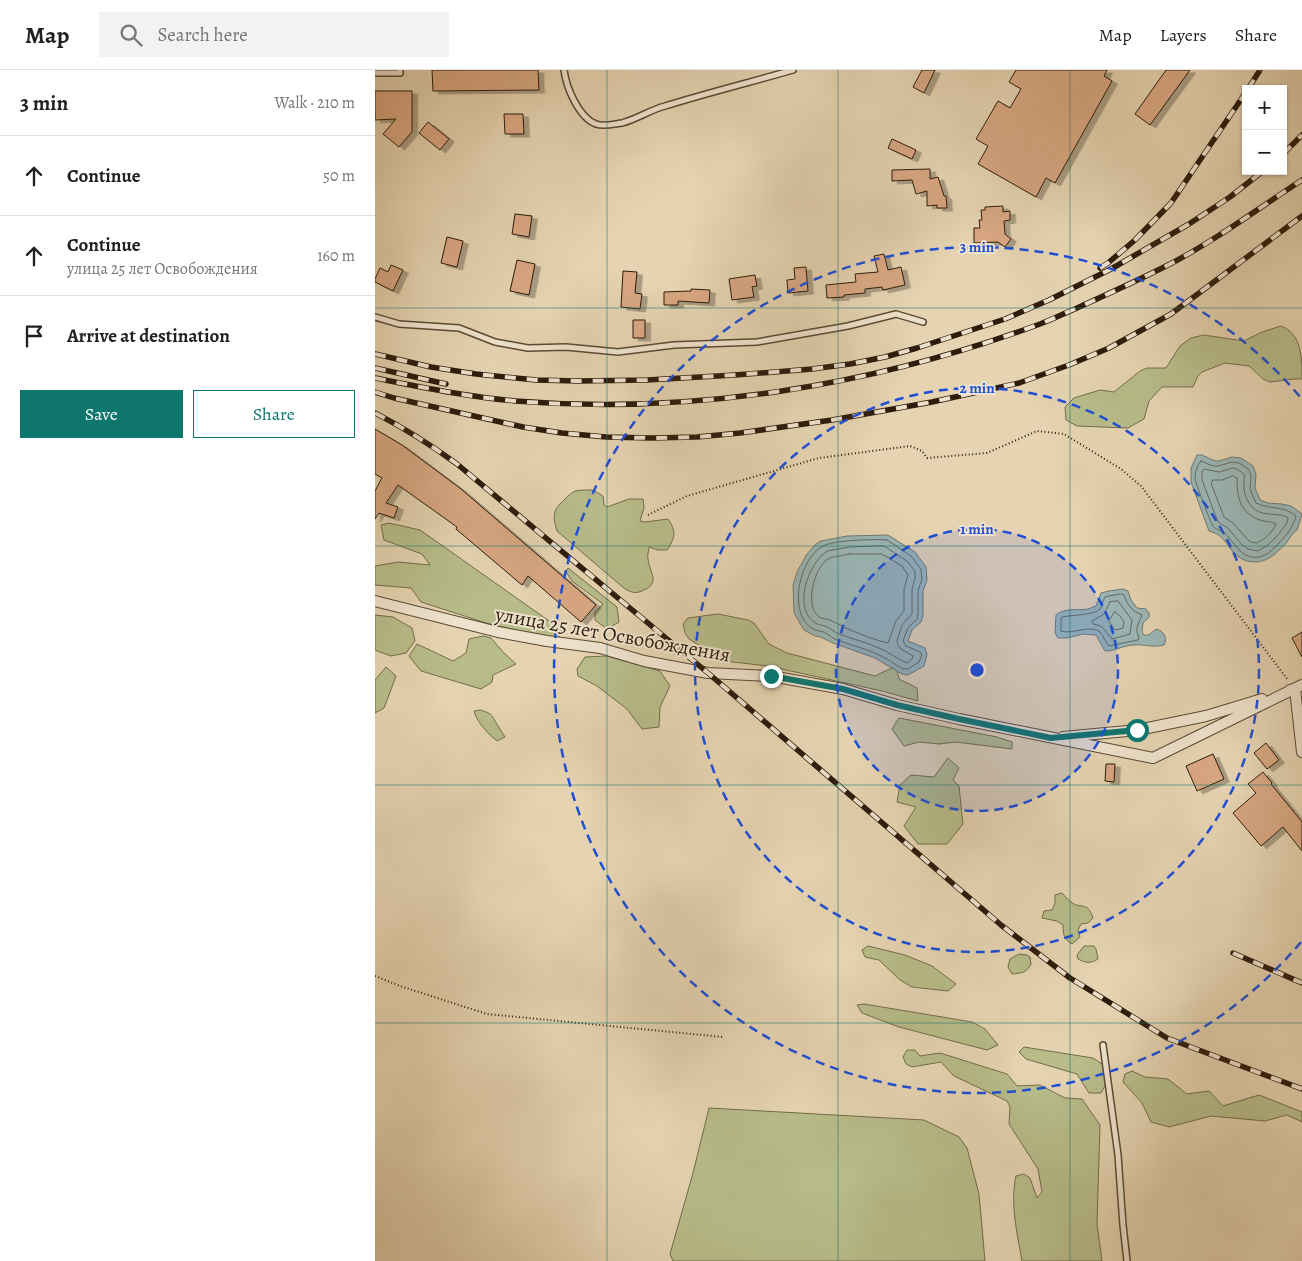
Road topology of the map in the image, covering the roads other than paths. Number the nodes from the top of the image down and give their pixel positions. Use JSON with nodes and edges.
{"nodes":[{"id":1,"x":400,"y":70,"type":"edge"},
{"id":2,"x":564,"y":70,"type":"edge"},
{"id":3,"x":793,"y":70,"type":"edge"},
{"id":4,"x":375,"y":73,"type":"edge"},
{"id":5,"x":375,"y":317,"type":"edge"},
{"id":6,"x":923,"y":322,"type":"dead end"},
{"id":7,"x":375,"y":601,"type":"edge"},
{"id":8,"x":1300,"y":689,"type":"edge"},
{"id":9,"x":1051,"y":738,"type":"junction"},
{"id":10,"x":1302,"y":752,"type":"edge"},
{"id":11,"x":1103,"y":1045,"type":"dead end"},
{"id":12,"x":1127,"y":1261,"type":"edge"}],
"edges":[{"from":1,"to":4,"type":"lane"},
{"from":2,"to":3,"type":"lane"},
{"from":5,"to":6,"type":"lane"},
{"from":7,"to":9,"type":"street","name":"улица 25 лет Освобождения"},
{"from":8,"to":9,"type":"street"},
{"from":8,"to":9,"type":"street","name":"улица 25 лет Освобождения"},
{"from":8,"to":10,"type":"street"},
{"from":11,"to":12,"type":"lane"}]}
